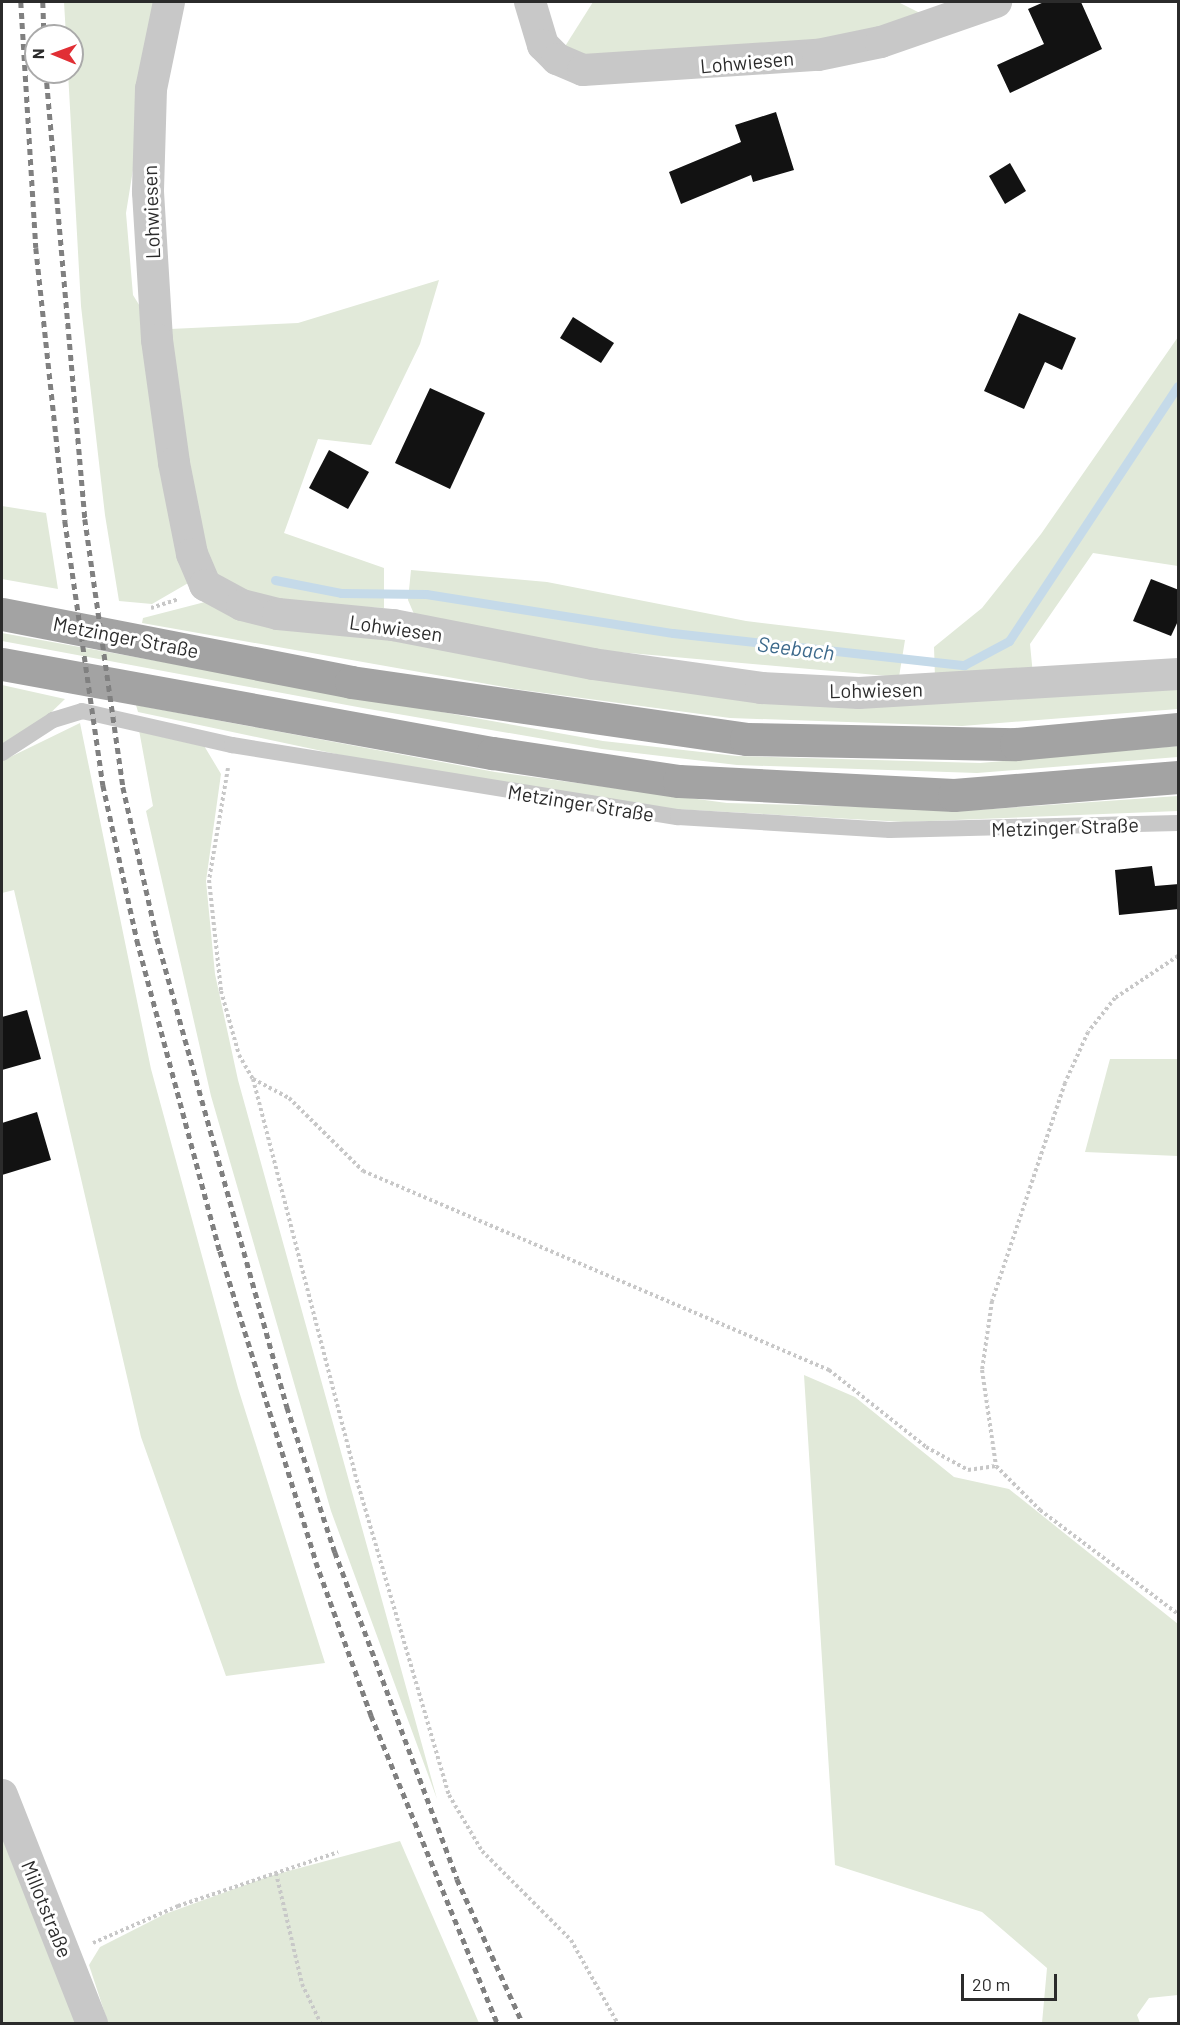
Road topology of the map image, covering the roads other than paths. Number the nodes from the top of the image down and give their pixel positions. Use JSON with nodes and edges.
{"nodes":[{"id":1,"x":170,"y":2,"type":"edge"},
{"id":2,"x":530,"y":2,"type":"edge"},
{"id":3,"x":996,"y":2,"type":"edge"},
{"id":4,"x":2,"y":614,"type":"edge"},
{"id":5,"x":2,"y":664,"type":"edge"},
{"id":6,"x":1179,"y":674,"type":"edge"},
{"id":7,"x":1179,"y":729,"type":"edge"},
{"id":8,"x":2,"y":753,"type":"edge"},
{"id":9,"x":1179,"y":777,"type":"edge"},
{"id":10,"x":1179,"y":823,"type":"edge"},
{"id":11,"x":2,"y":1795,"type":"edge"},
{"id":12,"x":92,"y":2024,"type":"edge"}],
"edges":[{"from":1,"to":6,"type":"street","name":"Lohwiesen"},
{"from":2,"to":3,"type":"street","name":"Lohwiesen"},
{"from":4,"to":7,"type":"main road","name":"Metzinger Straße"},
{"from":5,"to":9,"type":"main road","name":"Metzinger Straße"},
{"from":8,"to":10,"type":"lane","name":"Metzinger Straße"},
{"from":11,"to":12,"type":"street","name":"Millotstraße"}]}
